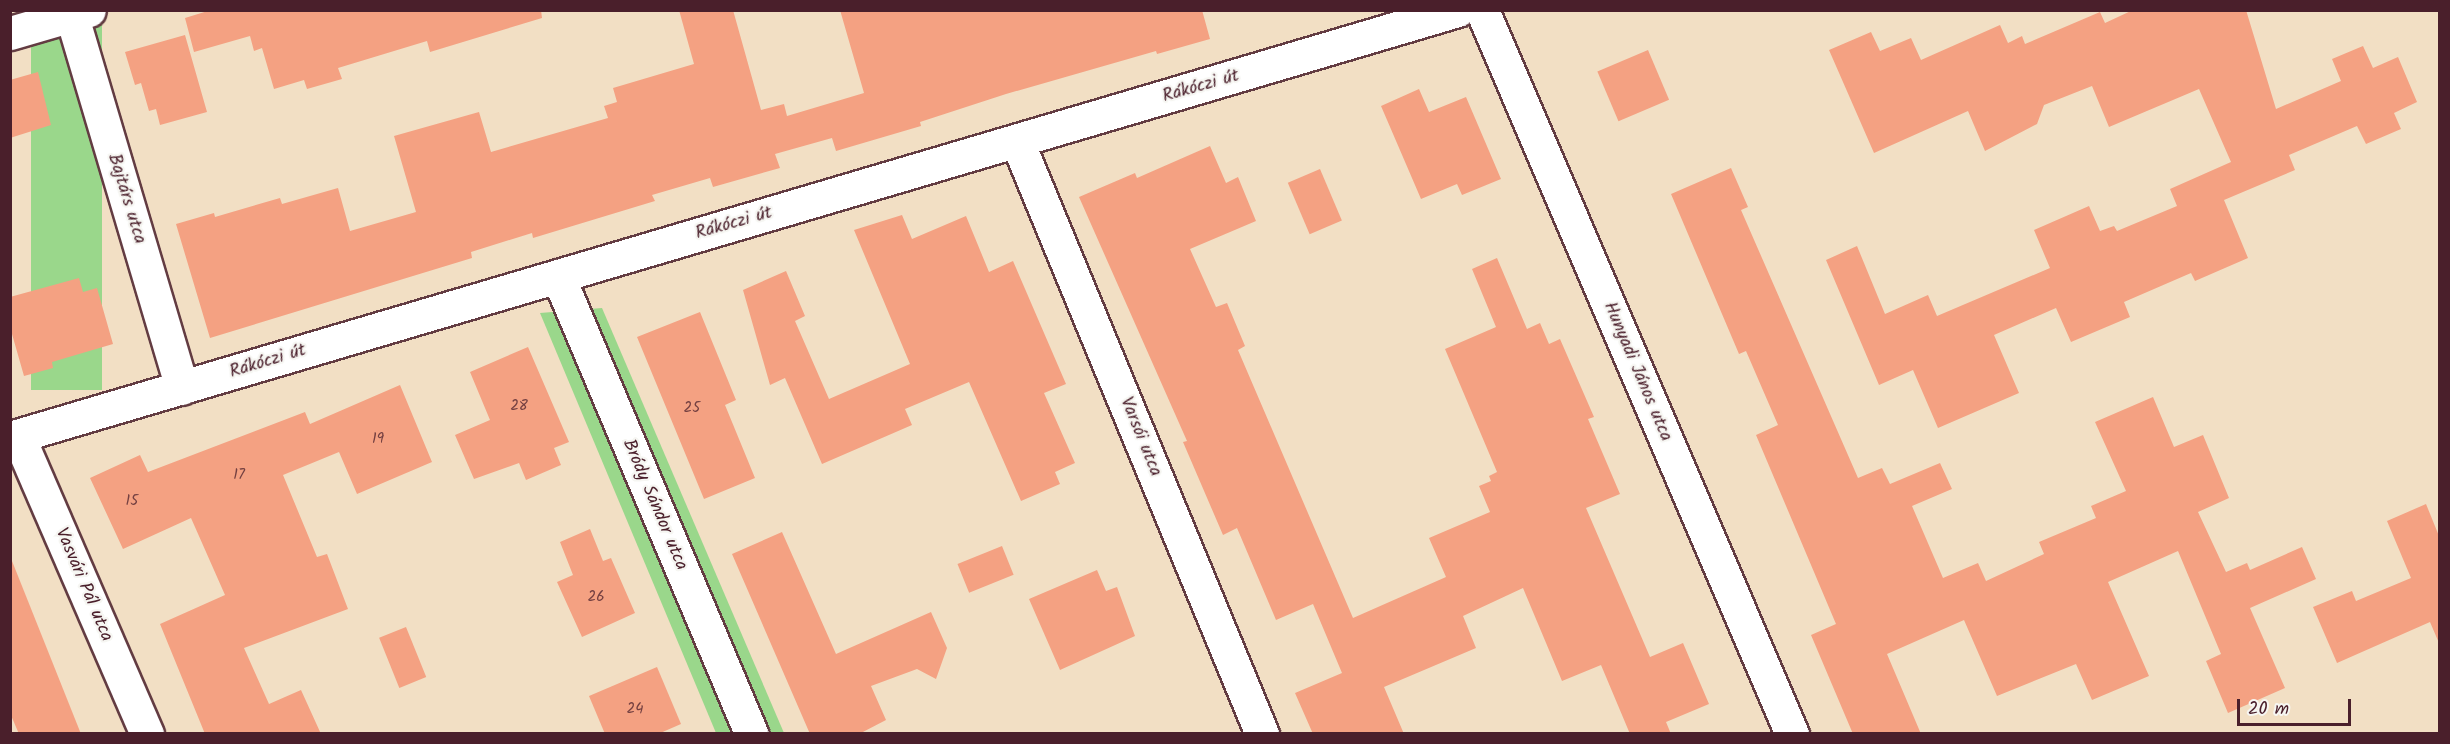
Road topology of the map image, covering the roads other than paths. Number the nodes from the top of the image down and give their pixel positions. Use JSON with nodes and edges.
{"nodes":[{"id":1,"x":1458,"y":10,"type":"edge"},
{"id":2,"x":1482,"y":10,"type":"edge"},
{"id":3,"x":76,"y":12,"type":"edge"},
{"id":4,"x":10,"y":33,"type":"edge"},
{"id":5,"x":1017,"y":141,"type":"junction"},
{"id":6,"x":558,"y":276,"type":"junction"},
{"id":7,"x":182,"y":388,"type":"junction"},
{"id":8,"x":14,"y":437,"type":"edge"},
{"id":9,"x":147,"y":734,"type":"edge"},
{"id":10,"x":751,"y":734,"type":"edge"},
{"id":11,"x":1262,"y":734,"type":"edge"},
{"id":12,"x":1792,"y":734,"type":"edge"}],
"edges":[{"from":1,"to":5,"type":"street","name":"Rákóczi út"},
{"from":2,"to":12,"type":"street","name":"Hunyadi János utca"},
{"from":3,"to":4,"type":"street"},
{"from":3,"to":7,"type":"street","name":"Bajtárs utca"},
{"from":5,"to":6,"type":"street","name":"Rákóczi út"},
{"from":5,"to":11,"type":"street","name":"Varsói utca"},
{"from":6,"to":7,"type":"street","name":"Rákóczi út"},
{"from":6,"to":10,"type":"street","name":"Bródy Sándor utca"},
{"from":7,"to":8,"type":"street","name":"Rákóczi út"},
{"from":8,"to":9,"type":"street","name":"Vasvári Pál utca"}]}
